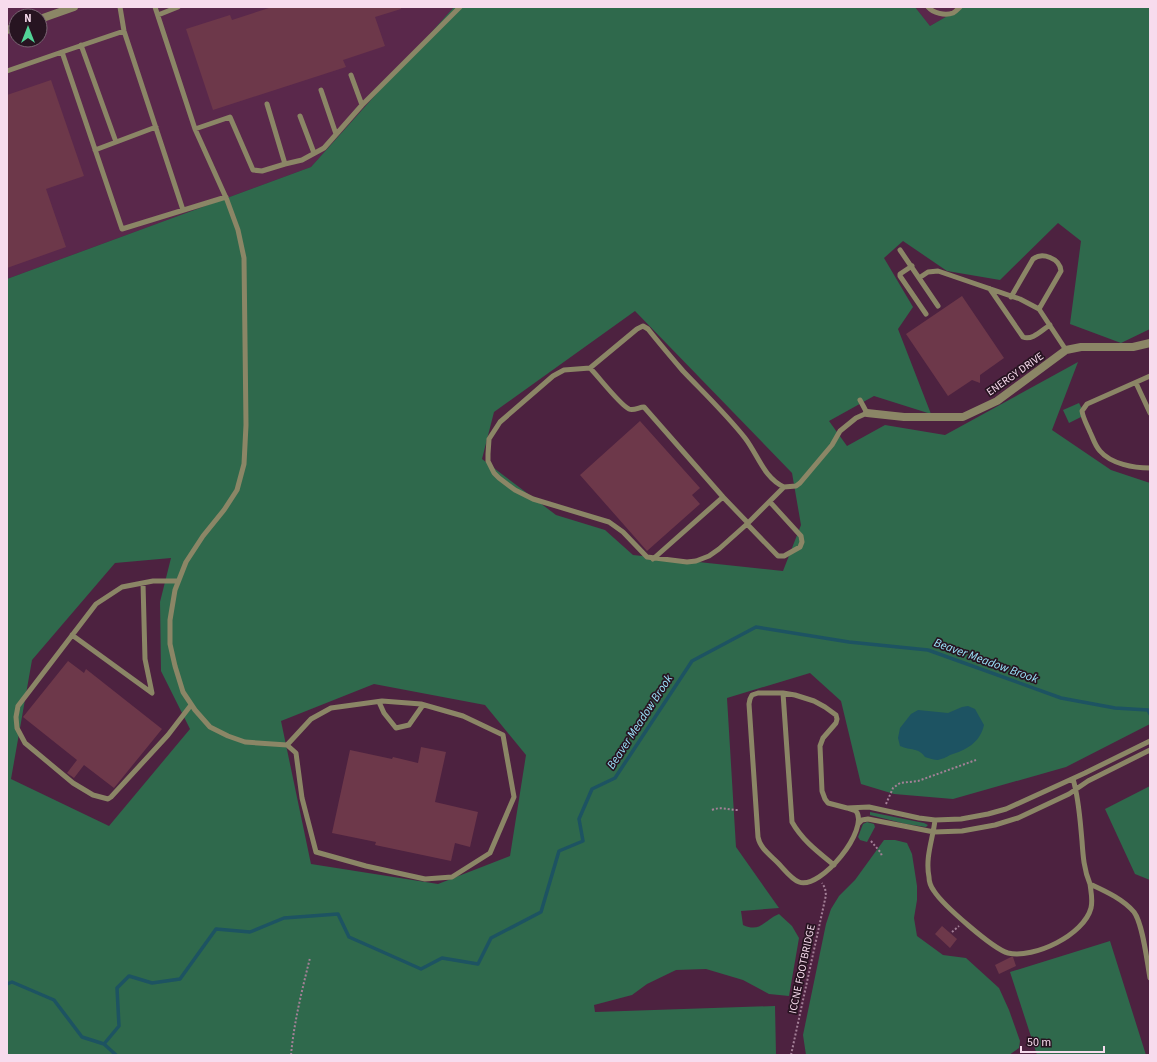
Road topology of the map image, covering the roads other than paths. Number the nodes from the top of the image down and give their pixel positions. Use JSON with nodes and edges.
{"nodes":[{"id":1,"x":74,"y":7,"type":"edge"},
{"id":2,"x":120,"y":7,"type":"edge"},
{"id":3,"x":155,"y":7,"type":"edge"},
{"id":4,"x":178,"y":7,"type":"edge"},
{"id":5,"x":460,"y":7,"type":"edge"},
{"id":6,"x":928,"y":7,"type":"edge"},
{"id":7,"x":960,"y":7,"type":"edge"},
{"id":8,"x":158,"y":15,"type":"junction"},
{"id":9,"x":48,"y":16,"type":"edge"},
{"id":10,"x":124,"y":31,"type":"junction"},
{"id":11,"x":81,"y":46,"type":"junction"},
{"id":12,"x":62,"y":52,"type":"junction"},
{"id":13,"x":7,"y":72,"type":"edge"},
{"id":14,"x":351,"y":75,"type":"dead end"},
{"id":15,"x":321,"y":90,"type":"dead end"},
{"id":16,"x":267,"y":104,"type":"dead end"},
{"id":17,"x":362,"y":105,"type":"junction"},
{"id":18,"x":300,"y":116,"type":"dead end"},
{"id":19,"x":156,"y":128,"type":"junction"},
{"id":20,"x":195,"y":129,"type":"junction"},
{"id":21,"x":336,"y":134,"type":"junction"},
{"id":22,"x":116,"y":142,"type":"junction"},
{"id":23,"x":95,"y":150,"type":"junction"},
{"id":24,"x":314,"y":153,"type":"junction"},
{"id":25,"x":286,"y":164,"type":"junction"},
{"id":26,"x":226,"y":197,"type":"junction"},
{"id":27,"x":183,"y":210,"type":"junction"},
{"id":28,"x":900,"y":250,"type":"dead end"},
{"id":29,"x":912,"y":266,"type":"junction"},
{"id":30,"x":919,"y":278,"type":"junction"},
{"id":31,"x":990,"y":289,"type":"junction"},
{"id":32,"x":1011,"y":297,"type":"junction"},
{"id":33,"x":938,"y":306,"type":"dead end"},
{"id":34,"x":1039,"y":309,"type":"junction"},
{"id":35,"x":926,"y":314,"type":"dead end"},
{"id":36,"x":1050,"y":325,"type":"junction"},
{"id":37,"x":1150,"y":343,"type":"edge"},
{"id":38,"x":1066,"y":350,"type":"junction"},
{"id":39,"x":590,"y":368,"type":"junction"},
{"id":40,"x":1150,"y":376,"type":"edge"},
{"id":41,"x":1136,"y":383,"type":"junction"},
{"id":42,"x":860,"y":400,"type":"dead end"},
{"id":43,"x":866,"y":413,"type":"junction"},
{"id":44,"x":1150,"y":413,"type":"edge"},
{"id":45,"x":1150,"y":468,"type":"edge"},
{"id":46,"x":784,"y":488,"type":"junction"},
{"id":47,"x":723,"y":497,"type":"junction"},
{"id":48,"x":770,"y":502,"type":"junction"},
{"id":49,"x":747,"y":523,"type":"junction"},
{"id":50,"x":653,"y":559,"type":"junction"},
{"id":51,"x":178,"y":581,"type":"junction"},
{"id":52,"x":144,"y":583,"type":"junction"},
{"id":53,"x":72,"y":635,"type":"junction"},
{"id":54,"x":783,"y":693,"type":"junction"},
{"id":55,"x":379,"y":702,"type":"junction"},
{"id":56,"x":191,"y":705,"type":"junction"},
{"id":57,"x":424,"y":705,"type":"junction"},
{"id":58,"x":1150,"y":741,"type":"edge"},
{"id":59,"x":287,"y":745,"type":"junction"},
{"id":60,"x":1150,"y":750,"type":"edge"},
{"id":61,"x":1073,"y":779,"type":"junction"},
{"id":62,"x":1076,"y":790,"type":"junction"},
{"id":63,"x":847,"y":808,"type":"junction"},
{"id":64,"x":935,"y":820,"type":"junction"},
{"id":65,"x":858,"y":824,"type":"junction"},
{"id":66,"x":934,"y":832,"type":"junction"},
{"id":67,"x":834,"y":866,"type":"junction"},
{"id":68,"x":1090,"y":884,"type":"junction"},
{"id":69,"x":1150,"y":978,"type":"edge"}],
"edges":[{"from":1,"to":9,"type":"street"},
{"from":2,"to":10,"type":"lane"},
{"from":3,"to":8,"type":"lane"},
{"from":4,"to":8,"type":"lane"},
{"from":5,"to":17,"type":"lane"},
{"from":6,"to":7,"type":"lane"},
{"from":8,"to":20,"type":"lane"},
{"from":10,"to":11,"type":"lane"},
{"from":10,"to":19,"type":"lane"},
{"from":11,"to":12,"type":"lane"},
{"from":11,"to":22,"type":"lane"},
{"from":12,"to":13,"type":"lane"},
{"from":12,"to":23,"type":"lane"},
{"from":14,"to":17,"type":"lane"},
{"from":15,"to":21,"type":"lane"},
{"from":16,"to":25,"type":"lane"},
{"from":17,"to":21,"type":"lane"},
{"from":18,"to":24,"type":"lane"},
{"from":19,"to":22,"type":"lane"},
{"from":19,"to":27,"type":"lane"},
{"from":20,"to":25,"type":"lane"},
{"from":20,"to":26,"type":"lane"},
{"from":21,"to":24,"type":"lane"},
{"from":22,"to":23,"type":"lane"},
{"from":23,"to":27,"type":"lane"},
{"from":24,"to":25,"type":"lane"},
{"from":26,"to":27,"type":"lane"},
{"from":26,"to":51,"type":"lane"},
{"from":28,"to":29,"type":"lane"},
{"from":29,"to":30,"type":"lane"},
{"from":29,"to":35,"type":"lane"},
{"from":30,"to":31,"type":"lane"},
{"from":30,"to":33,"type":"lane"},
{"from":31,"to":32,"type":"lane"},
{"from":31,"to":36,"type":"lane"},
{"from":32,"to":34,"type":"lane"},
{"from":32,"to":34,"type":"lane"},
{"from":34,"to":36,"type":"lane"},
{"from":36,"to":38,"type":"lane"},
{"from":37,"to":38,"type":"street","name":"ENERGY DRIVE"},
{"from":38,"to":43,"type":"street","name":"ENERGY DRIVE"},
{"from":39,"to":46,"type":"lane"},
{"from":39,"to":47,"type":"lane"},
{"from":39,"to":50,"type":"lane"},
{"from":40,"to":41,"type":"lane"},
{"from":41,"to":44,"type":"lane"},
{"from":41,"to":45,"type":"lane"},
{"from":42,"to":43,"type":"lane"},
{"from":43,"to":46,"type":"lane"},
{"from":46,"to":48,"type":"lane"},
{"from":47,"to":49,"type":"lane"},
{"from":47,"to":50,"type":"lane"},
{"from":48,"to":49,"type":"lane"},
{"from":48,"to":49,"type":"lane"},
{"from":49,"to":50,"type":"lane"},
{"from":51,"to":52,"type":"lane"},
{"from":51,"to":56,"type":"lane"},
{"from":52,"to":53,"type":"lane"},
{"from":52,"to":53,"type":"lane"},
{"from":53,"to":56,"type":"lane"},
{"from":54,"to":63,"type":"lane"},
{"from":54,"to":67,"type":"lane"},
{"from":54,"to":67,"type":"lane"},
{"from":55,"to":57,"type":"lane"},
{"from":55,"to":57,"type":"lane"},
{"from":55,"to":59,"type":"lane"},
{"from":56,"to":59,"type":"lane"},
{"from":57,"to":59,"type":"lane"},
{"from":58,"to":61,"type":"lane"},
{"from":60,"to":62,"type":"lane"},
{"from":61,"to":62,"type":"lane"},
{"from":61,"to":64,"type":"lane"},
{"from":62,"to":66,"type":"lane"},
{"from":62,"to":68,"type":"lane"},
{"from":63,"to":64,"type":"lane"},
{"from":63,"to":65,"type":"lane"},
{"from":64,"to":66,"type":"lane"},
{"from":65,"to":66,"type":"lane"},
{"from":65,"to":67,"type":"lane"},
{"from":66,"to":68,"type":"lane"},
{"from":68,"to":69,"type":"lane"}]}
